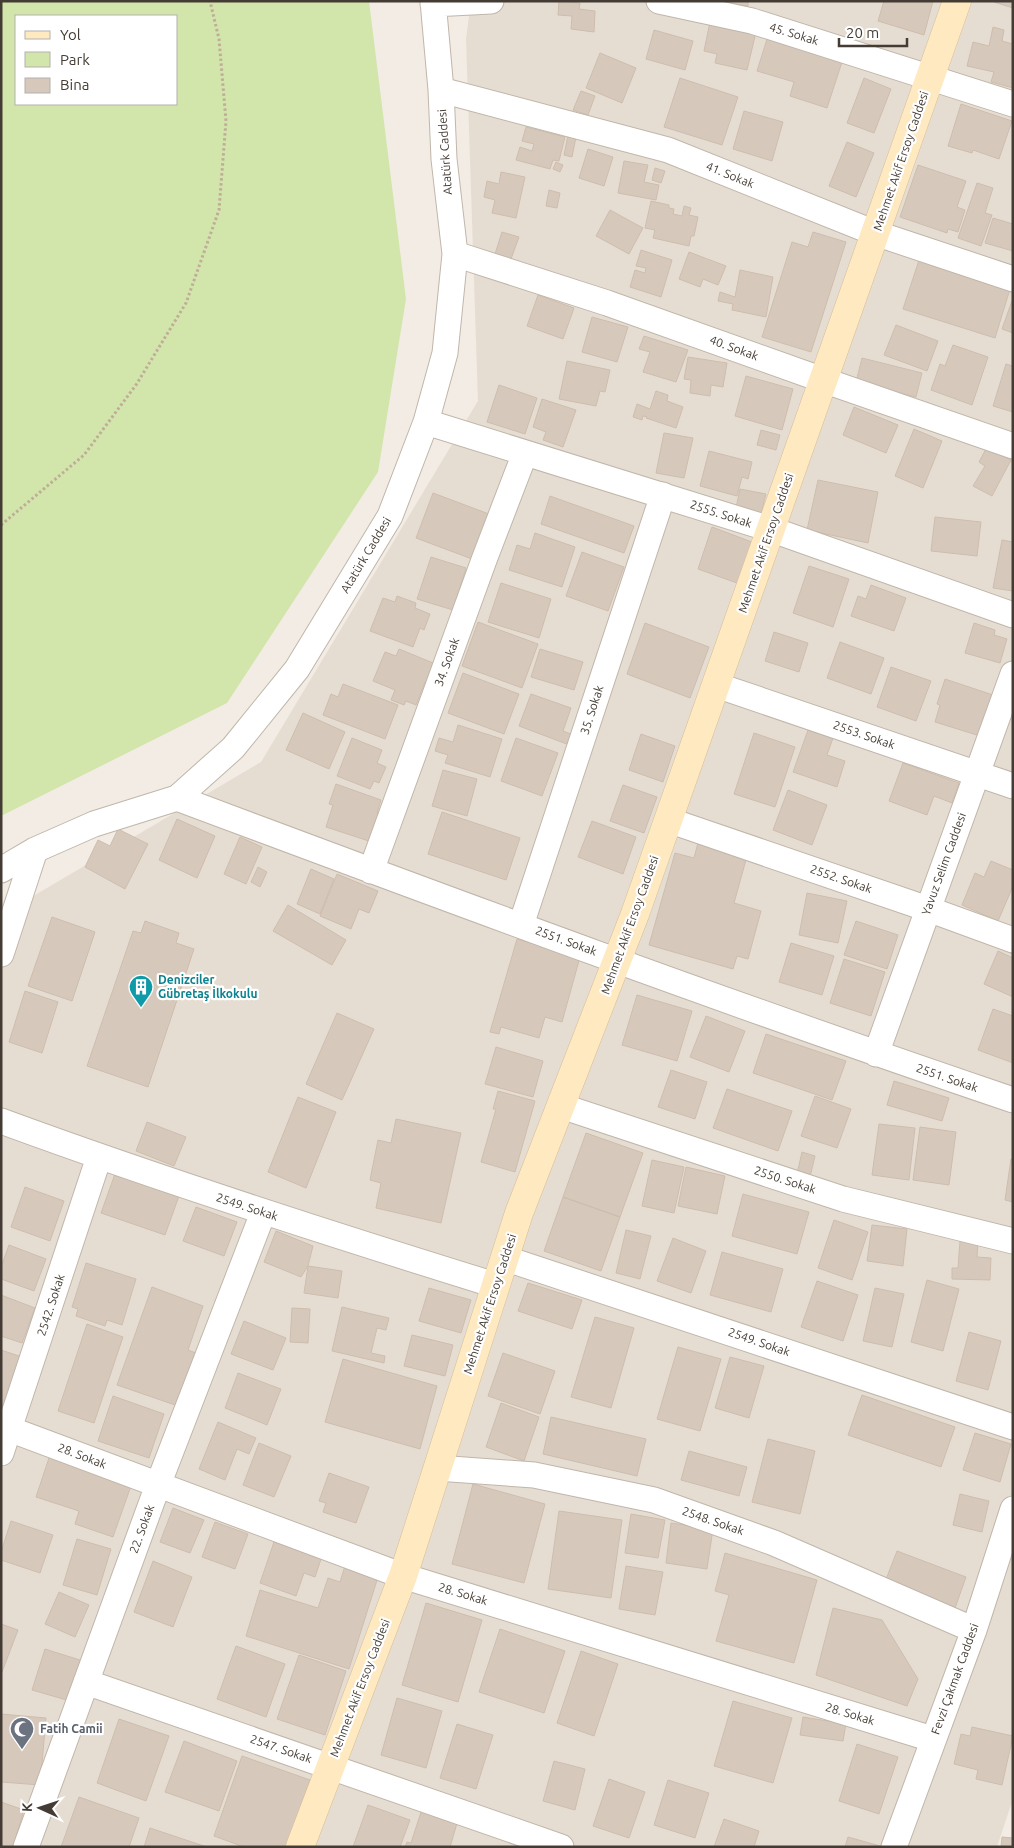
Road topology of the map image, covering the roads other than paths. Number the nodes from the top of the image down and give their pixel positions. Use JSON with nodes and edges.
{"nodes":[{"id":1,"x":491,"y":1,"type":"edge"},
{"id":2,"x":659,"y":1,"type":"edge"},
{"id":3,"x":957,"y":1,"type":"edge"},
{"id":4,"x":433,"y":3,"type":"edge"},
{"id":5,"x":753,"y":11,"type":"edge"},
{"id":6,"x":930,"y":77,"type":"junction"},
{"id":7,"x":441,"y":90,"type":"junction"},
{"id":8,"x":1013,"y":104,"type":"edge"},
{"id":9,"x":875,"y":234,"type":"junction"},
{"id":10,"x":455,"y":254,"type":"junction"},
{"id":11,"x":1013,"y":279,"type":"edge"},
{"id":12,"x":823,"y":380,"type":"junction"},
{"id":13,"x":426,"y":422,"type":"junction"},
{"id":14,"x":1013,"y":446,"type":"edge"},
{"id":15,"x":525,"y":454,"type":"junction"},
{"id":16,"x":663,"y":495,"type":"junction"},
{"id":17,"x":770,"y":529,"type":"junction"},
{"id":18,"x":1013,"y":615,"type":"edge"},
{"id":19,"x":1013,"y":674,"type":"edge"},
{"id":20,"x":716,"y":685,"type":"junction"},
{"id":21,"x":977,"y":773,"type":"junction"},
{"id":22,"x":1013,"y":786,"type":"edge"},
{"id":23,"x":177,"y":798,"type":"junction"},
{"id":24,"x":668,"y":820,"type":"junction"},
{"id":25,"x":35,"y":850,"type":"junction"},
{"id":26,"x":1,"y":870,"type":"edge"},
{"id":27,"x":371,"y":871,"type":"junction"},
{"id":28,"x":928,"y":909,"type":"junction"},
{"id":29,"x":521,"y":925,"type":"junction"},
{"id":30,"x":1013,"y":940,"type":"edge"},
{"id":31,"x":1,"y":954,"type":"edge"},
{"id":32,"x":617,"y":960,"type":"junction"},
{"id":33,"x":876,"y":1054,"type":"junction"},
{"id":34,"x":1013,"y":1100,"type":"edge"},
{"id":35,"x":560,"y":1106,"type":"junction"},
{"id":36,"x":1,"y":1121,"type":"edge"},
{"id":37,"x":99,"y":1157,"type":"junction"},
{"id":38,"x":263,"y":1213,"type":"junction"},
{"id":39,"x":1013,"y":1241,"type":"edge"},
{"id":40,"x":504,"y":1258,"type":"junction"},
{"id":41,"x":495,"y":1285,"type":"junction"},
{"id":42,"x":6,"y":1427,"type":"edge"},
{"id":43,"x":1013,"y":1427,"type":"edge"},
{"id":44,"x":1,"y":1453,"type":"edge"},
{"id":45,"x":437,"y":1468,"type":"junction"},
{"id":46,"x":158,"y":1485,"type":"junction"},
{"id":47,"x":1013,"y":1509,"type":"edge"},
{"id":48,"x":403,"y":1576,"type":"junction"},
{"id":49,"x":974,"y":1630,"type":"junction"},
{"id":50,"x":86,"y":1682,"type":"junction"},
{"id":51,"x":932,"y":1739,"type":"junction"},
{"id":52,"x":330,"y":1767,"type":"junction"},
{"id":53,"x":26,"y":1847,"type":"edge"},
{"id":54,"x":300,"y":1847,"type":"edge"},
{"id":55,"x":561,"y":1847,"type":"edge"},
{"id":56,"x":894,"y":1847,"type":"edge"}],
"edges":[{"from":1,"to":4,"type":"street"},
{"from":2,"to":5,"type":"street","name":"45. Sokak"},
{"from":3,"to":6,"type":"street","name":"Mehmet Akif Ersoy Caddesi"},
{"from":4,"to":7,"type":"street","name":"Atatürk Caddesi"},
{"from":5,"to":6,"type":"street","name":"45. Sokak"},
{"from":6,"to":8,"type":"street","name":"45. Sokak"},
{"from":6,"to":9,"type":"street","name":"Mehmet Akif Ersoy Caddesi"},
{"from":7,"to":9,"type":"street","name":"41. Sokak"},
{"from":7,"to":10,"type":"street","name":"Atatürk Caddesi"},
{"from":9,"to":11,"type":"street","name":"41. Sokak"},
{"from":9,"to":12,"type":"street","name":"Mehmet Akif Ersoy Caddesi"},
{"from":10,"to":12,"type":"street","name":"40. Sokak"},
{"from":10,"to":13,"type":"street","name":"Atatürk Caddesi"},
{"from":12,"to":14,"type":"street","name":"40. Sokak"},
{"from":12,"to":17,"type":"street","name":"Mehmet Akif Ersoy Caddesi"},
{"from":13,"to":15,"type":"street","name":"2555. Sokak"},
{"from":13,"to":23,"type":"street","name":"Atatürk Caddesi"},
{"from":15,"to":16,"type":"street","name":"2555. Sokak"},
{"from":15,"to":27,"type":"street","name":"34. Sokak"},
{"from":16,"to":17,"type":"street","name":"2555. Sokak"},
{"from":16,"to":29,"type":"street","name":"35. Sokak"},
{"from":17,"to":18,"type":"street","name":"2555. Sokak"},
{"from":17,"to":20,"type":"street","name":"Mehmet Akif Ersoy Caddesi"},
{"from":19,"to":21,"type":"street","name":"Yavuz Selim Caddesi"},
{"from":20,"to":21,"type":"street","name":"2553. Sokak"},
{"from":20,"to":24,"type":"street","name":"Mehmet Akif Ersoy Caddesi"},
{"from":21,"to":22,"type":"street","name":"2553. Sokak"},
{"from":21,"to":28,"type":"street","name":"Yavuz Selim Caddesi"},
{"from":23,"to":25,"type":"street","name":"Atatürk Caddesi"},
{"from":23,"to":27,"type":"street","name":"2551. Sokak"},
{"from":24,"to":28,"type":"street","name":"2552. Sokak"},
{"from":24,"to":32,"type":"street","name":"Mehmet Akif Ersoy Caddesi"},
{"from":25,"to":26,"type":"street","name":"Atatürk Caddesi"},
{"from":25,"to":31,"type":"street"},
{"from":27,"to":29,"type":"street","name":"2551. Sokak"},
{"from":28,"to":30,"type":"street","name":"2552. Sokak"},
{"from":28,"to":33,"type":"street","name":"Yavuz Selim Caddesi"},
{"from":29,"to":32,"type":"street","name":"2551. Sokak"},
{"from":32,"to":33,"type":"street","name":"2551. Sokak"},
{"from":32,"to":35,"type":"street","name":"Mehmet Akif Ersoy Caddesi"},
{"from":33,"to":34,"type":"street","name":"2551. Sokak"},
{"from":35,"to":39,"type":"street","name":"2550. Sokak"},
{"from":35,"to":40,"type":"street","name":"Mehmet Akif Ersoy Caddesi"},
{"from":36,"to":37,"type":"street","name":"2549. Sokak"},
{"from":37,"to":38,"type":"street","name":"2549. Sokak"},
{"from":37,"to":42,"type":"street","name":"2542. Sokak"},
{"from":38,"to":41,"type":"street","name":"2549. Sokak"},
{"from":38,"to":46,"type":"street","name":"22. Sokak"},
{"from":40,"to":41,"type":"street","name":"Mehmet Akif Ersoy Caddesi"},
{"from":40,"to":43,"type":"street","name":"2549. Sokak"},
{"from":41,"to":45,"type":"street","name":"Mehmet Akif Ersoy Caddesi"},
{"from":42,"to":44,"type":"street","name":"2542. Sokak"},
{"from":42,"to":46,"type":"street","name":"28. Sokak"},
{"from":45,"to":48,"type":"street","name":"Mehmet Akif Ersoy Caddesi"},
{"from":45,"to":49,"type":"street","name":"2548. Sokak"},
{"from":46,"to":48,"type":"street","name":"28. Sokak"},
{"from":46,"to":50,"type":"street","name":"22. Sokak"},
{"from":47,"to":49,"type":"street","name":"Fevzi Çakmak Caddesi"},
{"from":48,"to":51,"type":"street","name":"28. Sokak"},
{"from":48,"to":52,"type":"street","name":"Mehmet Akif Ersoy Caddesi"},
{"from":49,"to":51,"type":"street","name":"Fevzi Çakmak Caddesi"},
{"from":50,"to":52,"type":"street","name":"2547. Sokak"},
{"from":50,"to":53,"type":"street","name":"22. Sokak"},
{"from":51,"to":56,"type":"street","name":"Fevzi Çakmak Caddesi"},
{"from":52,"to":54,"type":"street","name":"Mehmet Akif Ersoy Caddesi"},
{"from":52,"to":55,"type":"street","name":"2547. Sokak"}]}
